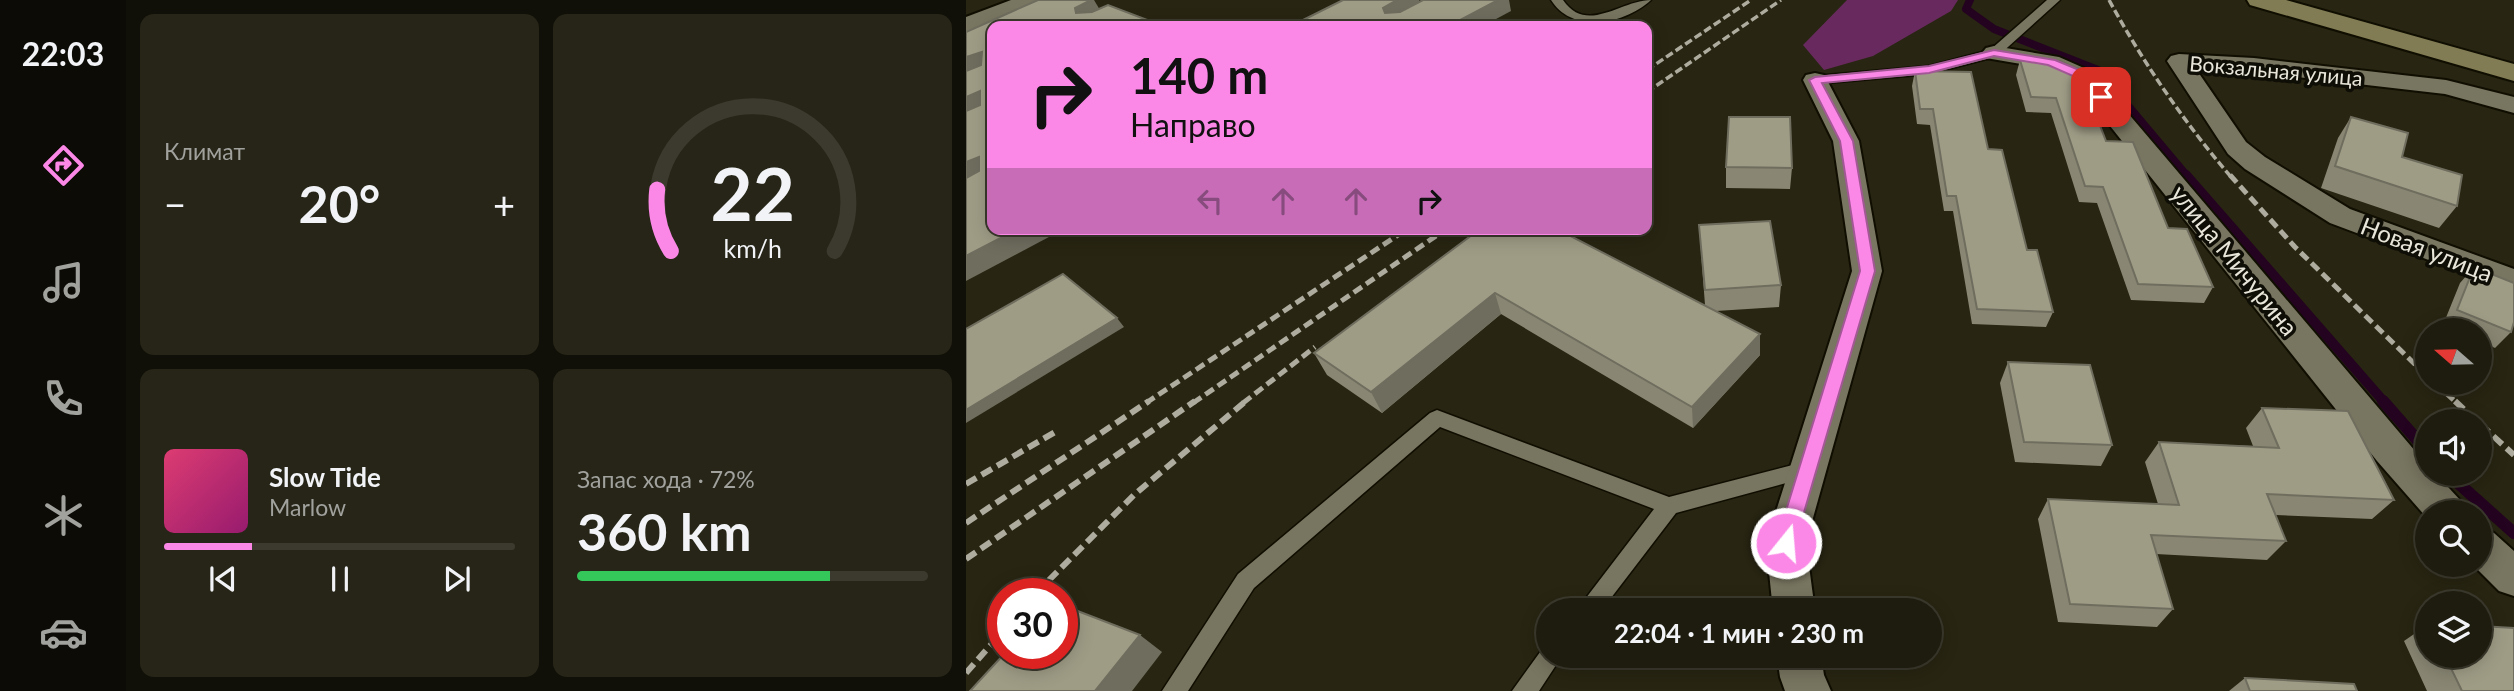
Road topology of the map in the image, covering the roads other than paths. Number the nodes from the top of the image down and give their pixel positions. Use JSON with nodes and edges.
{"nodes":[{"id":1,"x":1030,"y":0,"type":"edge"},
{"id":2,"x":1557,"y":0,"type":"edge"},
{"id":3,"x":1645,"y":0,"type":"edge"},
{"id":4,"x":2054,"y":0,"type":"edge"},
{"id":5,"x":2259,"y":0,"type":"edge"},
{"id":6,"x":2295,"y":0,"type":"edge"},
{"id":7,"x":966,"y":25,"type":"edge"},
{"id":8,"x":1994,"y":53,"type":"junction"},
{"id":9,"x":2514,"y":61,"type":"edge"},
{"id":10,"x":2514,"y":73,"type":"edge"},
{"id":11,"x":1815,"y":80,"type":"joint"},
{"id":12,"x":2514,"y":105,"type":"edge"},
{"id":13,"x":2340,"y":216,"type":"joint"},
{"id":14,"x":2514,"y":281,"type":"edge"},
{"id":15,"x":1808,"y":469,"type":"junction"},
{"id":16,"x":2435,"y":500,"type":"edge"},
{"id":17,"x":1669,"y":506,"type":"junction"},
{"id":18,"x":2492,"y":557,"type":"edge"},
{"id":19,"x":2514,"y":578,"type":"edge"},
{"id":20,"x":1597,"y":598,"type":"edge"},
{"id":21,"x":1792,"y":598,"type":"edge"},
{"id":22,"x":1542,"y":668,"type":"edge"},
{"id":23,"x":1801,"y":668,"type":"edge"},
{"id":24,"x":1174,"y":691,"type":"edge"},
{"id":25,"x":1524,"y":691,"type":"edge"},
{"id":26,"x":1808,"y":691,"type":"edge"}],
"edges":[{"from":1,"to":7,"type":"street"},
{"from":2,"to":3,"type":"lane"},
{"from":4,"to":8,"type":"lane"},
{"from":5,"to":10,"type":"main road"},
{"from":6,"to":9,"type":"main road"},
{"from":8,"to":11,"type":"lane"},
{"from":8,"to":16,"type":"street","name":"улица Мичурина"},
{"from":11,"to":15,"type":"street"},
{"from":12,"to":13,"type":"street","name":"Вокзальная улица"},
{"from":13,"to":14,"type":"street","name":"Новая улица"},
{"from":15,"to":17,"type":"lane"},
{"from":15,"to":21,"type":"street"},
{"from":17,"to":20,"type":"lane"},
{"from":17,"to":24,"type":"lane"},
{"from":18,"to":19,"type":"street"},
{"from":22,"to":25,"type":"lane"},
{"from":23,"to":26,"type":"street"}]}
